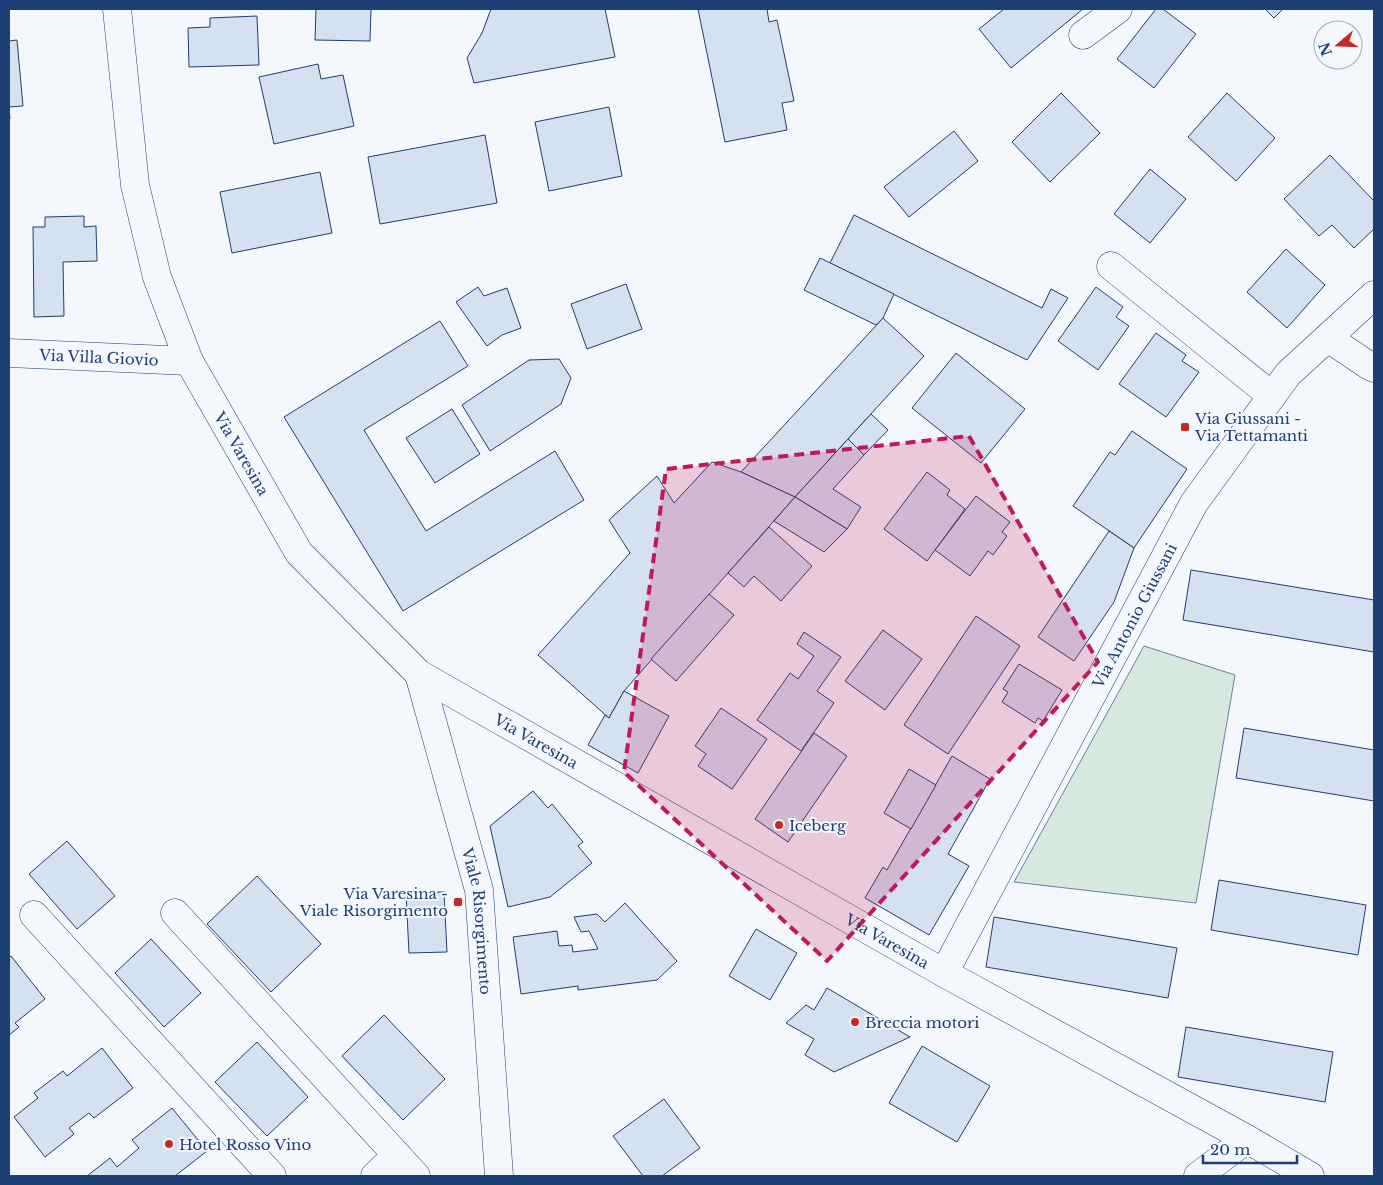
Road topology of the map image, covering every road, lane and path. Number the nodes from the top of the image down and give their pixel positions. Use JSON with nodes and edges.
{"nodes":[{"id":1,"x":117,"y":9,"type":"edge"},
{"id":2,"x":1118,"y":9,"type":"edge"},
{"id":3,"x":1083,"y":35,"type":"dead end"},
{"id":4,"x":1111,"y":266,"type":"dead end"},
{"id":5,"x":1374,"y":295,"type":"edge"},
{"id":6,"x":1328,"y":338,"type":"junction"},
{"id":7,"x":9,"y":352,"type":"edge"},
{"id":8,"x":189,"y":361,"type":"junction"},
{"id":9,"x":1374,"y":368,"type":"edge"},
{"id":10,"x":1272,"y":396,"type":"junction"},
{"id":11,"x":419,"y":674,"type":"junction"},
{"id":12,"x":175,"y":913,"type":"dead end"},
{"id":13,"x":34,"y":915,"type":"dead end"},
{"id":14,"x":944,"y":973,"type":"junction"},
{"id":15,"x":1247,"y":1139,"type":"junction"},
{"id":16,"x":397,"y":1155,"type":"junction"},
{"id":17,"x":272,"y":1176,"type":"edge"},
{"id":18,"x":375,"y":1176,"type":"edge"},
{"id":19,"x":416,"y":1176,"type":"edge"},
{"id":20,"x":499,"y":1176,"type":"edge"},
{"id":21,"x":1198,"y":1176,"type":"edge"},
{"id":22,"x":1310,"y":1176,"type":"edge"}],
"edges":[{"from":1,"to":8,"type":"street","name":"Via Varesina"},
{"from":2,"to":3,"type":"street"},
{"from":4,"to":10,"type":"street"},
{"from":5,"to":6,"type":"street","name":"Via Antonio Giussani"},
{"from":6,"to":9,"type":"street"},
{"from":6,"to":10,"type":"street","name":"Via Antonio Giussani"},
{"from":7,"to":8,"type":"street","name":"Via Villa Giovio"},
{"from":8,"to":11,"type":"street","name":"Via Varesina"},
{"from":10,"to":14,"type":"street","name":"Via Antonio Giussani"},
{"from":11,"to":14,"type":"street","name":"Via Varesina"},
{"from":11,"to":20,"type":"street","name":"Viale Risorgimento"},
{"from":12,"to":16,"type":"street"},
{"from":13,"to":17,"type":"street"},
{"from":14,"to":15,"type":"street","name":"Via Varesina"},
{"from":15,"to":21,"type":"street"},
{"from":15,"to":22,"type":"street","name":"Via Varesina"},
{"from":16,"to":18,"type":"street"},
{"from":16,"to":19,"type":"street"}]}
